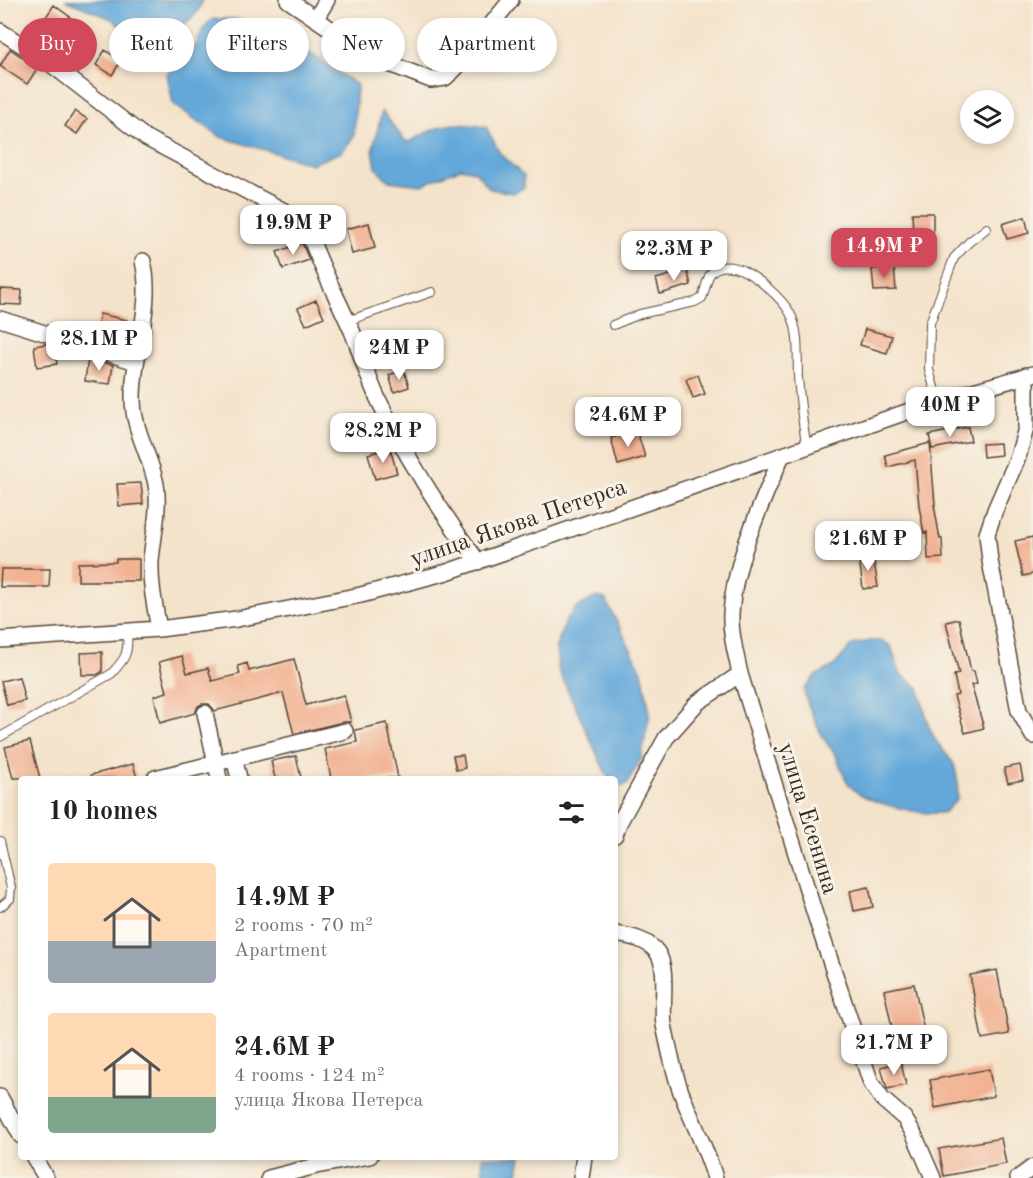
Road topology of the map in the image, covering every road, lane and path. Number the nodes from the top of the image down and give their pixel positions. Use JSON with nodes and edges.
{"nodes":[{"id":1,"x":288,"y":0,"type":"edge"},
{"id":2,"x":327,"y":0,"type":"edge"},
{"id":3,"x":511,"y":0,"type":"edge"},
{"id":4,"x":316,"y":18,"type":"junction"},
{"id":5,"x":1,"y":34,"type":"edge"},
{"id":6,"x":987,"y":228,"type":"dead end"},
{"id":7,"x":142,"y":261,"type":"dead end"},
{"id":8,"x":432,"y":292,"type":"dead end"},
{"id":9,"x":0,"y":319,"type":"edge"},
{"id":10,"x":347,"y":321,"type":"junction"},
{"id":11,"x":613,"y":325,"type":"dead end"},
{"id":12,"x":136,"y":362,"type":"junction"},
{"id":13,"x":1029,"y":374,"type":"edge"},
{"id":14,"x":938,"y":401,"type":"junction"},
{"id":15,"x":807,"y":446,"type":"junction"},
{"id":16,"x":782,"y":455,"type":"junction"},
{"id":17,"x":478,"y":562,"type":"junction"},
{"id":18,"x":159,"y":629,"type":"junction"},
{"id":19,"x":127,"y":632,"type":"junction"},
{"id":20,"x":0,"y":640,"type":"edge"},
{"id":21,"x":740,"y":674,"type":"junction"},
{"id":22,"x":205,"y":714,"type":"dead end"},
{"id":23,"x":345,"y":731,"type":"dead end"},
{"id":24,"x":1033,"y":736,"type":"edge"},
{"id":25,"x":0,"y":737,"type":"edge"},
{"id":26,"x":234,"y":758,"type":"junction"},
{"id":27,"x":216,"y":762,"type":"junction"},
{"id":28,"x":169,"y":776,"type":"edge"},
{"id":29,"x":219,"y":776,"type":"edge"},
{"id":30,"x":238,"y":776,"type":"edge"},
{"id":31,"x":618,"y":828,"type":"edge"},
{"id":32,"x":0,"y":846,"type":"edge"},
{"id":33,"x":0,"y":907,"type":"edge"},
{"id":34,"x":618,"y":935,"type":"edge"},
{"id":35,"x":0,"y":1096,"type":"edge"},
{"id":36,"x":18,"y":1130,"type":"edge"},
{"id":37,"x":35,"y":1160,"type":"edge"},
{"id":38,"x":348,"y":1160,"type":"edge"},
{"id":39,"x":583,"y":1160,"type":"edge"},
{"id":40,"x":1033,"y":1167,"type":"edge"},
{"id":41,"x":46,"y":1178,"type":"edge"},
{"id":42,"x":269,"y":1178,"type":"edge"},
{"id":43,"x":581,"y":1178,"type":"edge"},
{"id":44,"x":714,"y":1178,"type":"edge"},
{"id":45,"x":933,"y":1178,"type":"edge"},
{"id":46,"x":1018,"y":1178,"type":"edge"}],
"edges":[{"from":1,"to":4,"type":"street"},
{"from":2,"to":4,"type":"street"},
{"from":3,"to":4,"type":"street"},
{"from":5,"to":10,"type":"street"},
{"from":6,"to":14,"type":"lane"},
{"from":7,"to":12,"type":"street"},
{"from":8,"to":10,"type":"lane"},
{"from":9,"to":12,"type":"street"},
{"from":10,"to":17,"type":"street"},
{"from":11,"to":15,"type":"lane"},
{"from":12,"to":18,"type":"street"},
{"from":13,"to":14,"type":"street","name":"улица Якова Петерса"},
{"from":13,"to":24,"type":"street"},
{"from":14,"to":15,"type":"street","name":"улица Якова Петерса"},
{"from":15,"to":16,"type":"street","name":"улица Якова Петерса"},
{"from":16,"to":17,"type":"street","name":"улица Якова Петерса"},
{"from":16,"to":21,"type":"street","name":"улица Есенина"},
{"from":17,"to":18,"type":"street","name":"улица Якова Петерса"},
{"from":18,"to":19,"type":"street","name":"улица Якова Петерса"},
{"from":19,"to":20,"type":"street","name":"улица Якова Петерса"},
{"from":19,"to":25,"type":"lane"},
{"from":21,"to":31,"type":"street"},
{"from":21,"to":45,"type":"street","name":"улица Есенина"},
{"from":22,"to":27,"type":"street"},
{"from":23,"to":26,"type":"street"},
{"from":26,"to":27,"type":"street"},
{"from":26,"to":30,"type":"street"},
{"from":27,"to":28,"type":"street"},
{"from":27,"to":29,"type":"street"},
{"from":32,"to":33,"type":"lane"},
{"from":34,"to":44,"type":"street"},
{"from":35,"to":36,"type":"street"},
{"from":37,"to":41,"type":"street"},
{"from":38,"to":42,"type":"street"},
{"from":39,"to":43,"type":"street"},
{"from":40,"to":46,"type":"street"}]}
